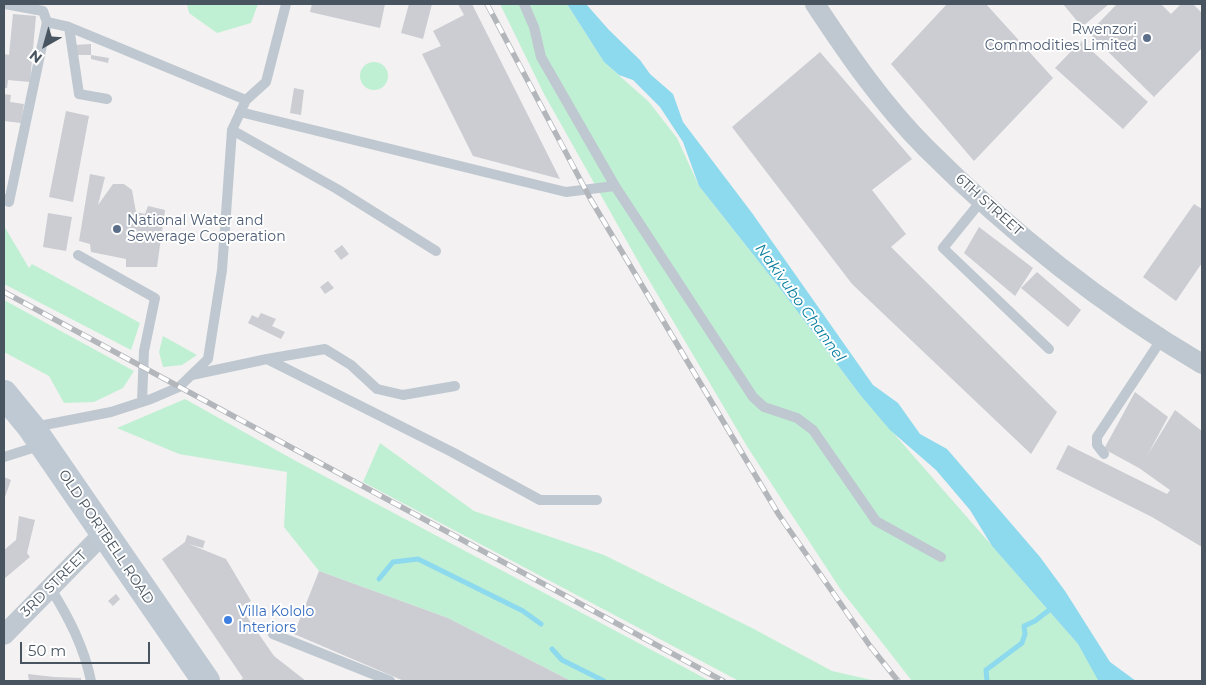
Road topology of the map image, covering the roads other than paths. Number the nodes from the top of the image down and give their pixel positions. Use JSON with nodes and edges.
{"nodes":[{"id":1,"x":5,"y":4,"type":"edge"},
{"id":2,"x":286,"y":4,"type":"edge"},
{"id":3,"x":524,"y":4,"type":"edge"},
{"id":4,"x":815,"y":4,"type":"edge"},
{"id":5,"x":47,"y":22,"type":"junction"},
{"id":6,"x":69,"y":27,"type":"junction"},
{"id":7,"x":107,"y":99,"type":"dead end"},
{"id":8,"x":246,"y":100,"type":"junction"},
{"id":9,"x":240,"y":112,"type":"junction"},
{"id":10,"x":232,"y":130,"type":"junction"},
{"id":11,"x":615,"y":186,"type":"junction"},
{"id":12,"x":4,"y":199,"type":"edge"},
{"id":13,"x":982,"y":200,"type":"junction"},
{"id":14,"x":436,"y":251,"type":"dead end"},
{"id":15,"x":78,"y":255,"type":"dead end"},
{"id":16,"x":1161,"y":340,"type":"junction"},
{"id":17,"x":1050,"y":349,"type":"dead end"},
{"id":18,"x":267,"y":359,"type":"junction"},
{"id":19,"x":1202,"y":364,"type":"edge"},
{"id":20,"x":191,"y":376,"type":"junction"},
{"id":21,"x":455,"y":386,"type":"dead end"},
{"id":22,"x":4,"y":394,"type":"edge"},
{"id":23,"x":142,"y":402,"type":"junction"},
{"id":24,"x":37,"y":436,"type":"junction"},
{"id":25,"x":1104,"y":454,"type":"dead end"},
{"id":26,"x":4,"y":457,"type":"edge"},
{"id":27,"x":597,"y":500,"type":"dead end"},
{"id":28,"x":103,"y":534,"type":"junction"},
{"id":29,"x":941,"y":557,"type":"dead end"},
{"id":30,"x":51,"y":589,"type":"junction"},
{"id":31,"x":273,"y":634,"type":"dead end"},
{"id":32,"x":4,"y":635,"type":"edge"},
{"id":33,"x":91,"y":681,"type":"edge"},
{"id":34,"x":206,"y":681,"type":"edge"},
{"id":35,"x":390,"y":681,"type":"edge"}],
"edges":[{"from":1,"to":5,"type":"lane"},
{"from":2,"to":8,"type":"lane"},
{"from":3,"to":11,"type":"lane"},
{"from":4,"to":13,"type":"street","name":"6TH STREET"},
{"from":5,"to":6,"type":"lane"},
{"from":5,"to":12,"type":"lane"},
{"from":6,"to":7,"type":"lane"},
{"from":6,"to":8,"type":"lane"},
{"from":8,"to":9,"type":"lane"},
{"from":9,"to":10,"type":"lane"},
{"from":9,"to":11,"type":"lane"},
{"from":10,"to":14,"type":"lane"},
{"from":10,"to":20,"type":"lane"},
{"from":11,"to":29,"type":"lane"},
{"from":13,"to":16,"type":"street","name":"6TH STREET"},
{"from":13,"to":17,"type":"lane"},
{"from":15,"to":23,"type":"lane"},
{"from":16,"to":19,"type":"street","name":"6TH STREET"},
{"from":16,"to":25,"type":"lane"},
{"from":18,"to":20,"type":"lane"},
{"from":18,"to":21,"type":"lane"},
{"from":18,"to":27,"type":"lane"},
{"from":20,"to":23,"type":"lane"},
{"from":22,"to":24,"type":"main road","name":"OLD PORTBELL ROAD"},
{"from":23,"to":24,"type":"lane"},
{"from":24,"to":26,"type":"lane"},
{"from":24,"to":28,"type":"main road","name":"OLD PORTBELL ROAD"},
{"from":28,"to":30,"type":"street","name":"3RD STREET"},
{"from":28,"to":34,"type":"main road","name":"OLD PORTBELL ROAD"},
{"from":30,"to":32,"type":"street","name":"3RD STREET"},
{"from":30,"to":33,"type":"lane"},
{"from":31,"to":35,"type":"lane"}]}
